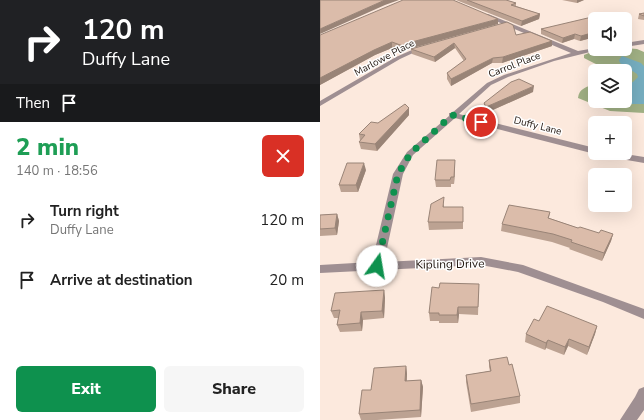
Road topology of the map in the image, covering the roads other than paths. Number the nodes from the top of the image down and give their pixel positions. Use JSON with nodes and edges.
{"nodes":[{"id":1,"x":481,"y":13,"type":"edge"},
{"id":2,"x":508,"y":24,"type":"junction"},
{"id":3,"x":500,"y":26,"type":"edge"},
{"id":4,"x":644,"y":42,"type":"edge"},
{"id":5,"x":433,"y":44,"type":"edge"},
{"id":6,"x":632,"y":44,"type":"edge"},
{"id":7,"x":588,"y":51,"type":"edge"},
{"id":8,"x":577,"y":53,"type":"junction"},
{"id":9,"x":320,"y":104,"type":"edge"},
{"id":10,"x":452,"y":115,"type":"junction"},
{"id":11,"x":588,"y":149,"type":"edge"},
{"id":12,"x":632,"y":158,"type":"edge"},
{"id":13,"x":644,"y":160,"type":"edge"},
{"id":14,"x":377,"y":266,"type":"junction"},
{"id":15,"x":320,"y":269,"type":"edge"},
{"id":16,"x":644,"y":314,"type":"edge"},
{"id":17,"x":644,"y":394,"type":"edge"},
{"id":18,"x":628,"y":420,"type":"edge"}],
"edges":[{"from":1,"to":2,"type":"street"},
{"from":2,"to":3,"type":"street"},
{"from":2,"to":8,"type":"street"},
{"from":4,"to":6,"type":"street"},
{"from":5,"to":9,"type":"street","name":"Marlowe Place"},
{"from":7,"to":8,"type":"street","name":"Carrol Place"},
{"from":8,"to":10,"type":"street","name":"Carrol Place"},
{"from":10,"to":11,"type":"street","name":"Duffy Lane"},
{"from":10,"to":14,"type":"street","name":"Carrol Place"},
{"from":12,"to":13,"type":"street"},
{"from":14,"to":15,"type":"street","name":"Kipling Drive"},
{"from":14,"to":16,"type":"street","name":"Kipling Drive"},
{"from":17,"to":18,"type":"street"}]}
